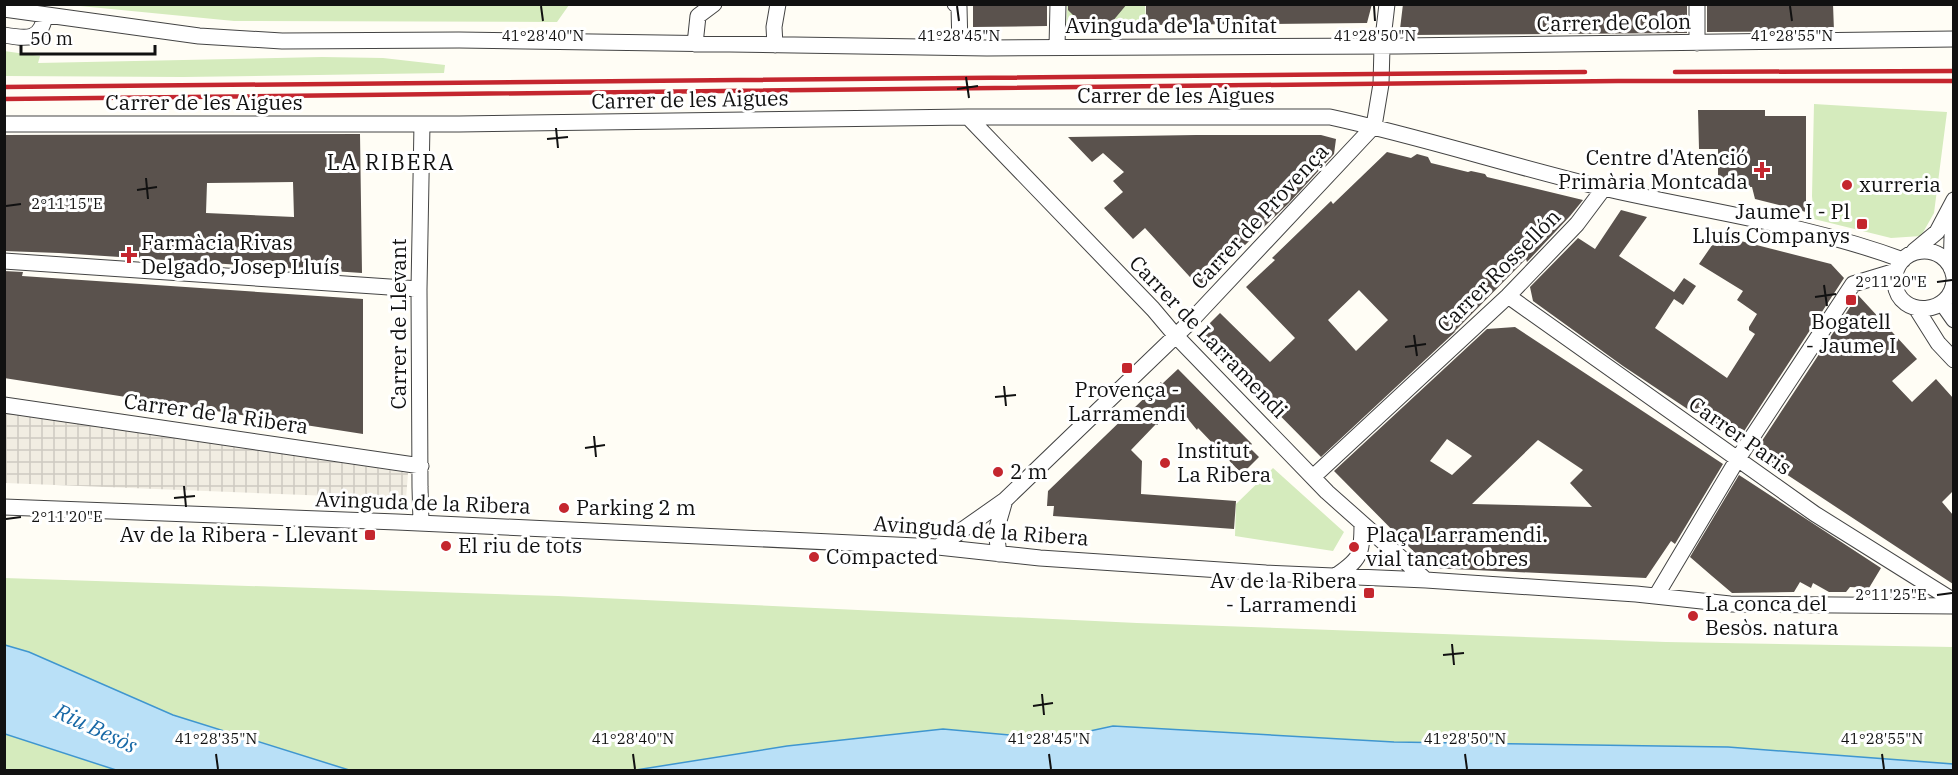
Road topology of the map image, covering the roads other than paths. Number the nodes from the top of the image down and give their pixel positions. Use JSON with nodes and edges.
{"nodes":[{"id":1,"x":714,"y":4,"type":"edge"},
{"id":2,"x":778,"y":4,"type":"edge"},
{"id":3,"x":956,"y":4,"type":"edge"},
{"id":4,"x":1058,"y":4,"type":"edge"},
{"id":5,"x":1387,"y":4,"type":"edge"},
{"id":6,"x":1697,"y":4,"type":"edge"},
{"id":7,"x":4,"y":9,"type":"edge"},
{"id":8,"x":45,"y":15,"type":"junction"},
{"id":9,"x":4,"y":36,"type":"edge"},
{"id":10,"x":1953,"y":39,"type":"edge"},
{"id":11,"x":1697,"y":43,"type":"junction"},
{"id":12,"x":695,"y":44,"type":"junction"},
{"id":13,"x":775,"y":45,"type":"junction"},
{"id":14,"x":960,"y":47,"type":"junction"},
{"id":15,"x":1057,"y":47,"type":"junction"},
{"id":16,"x":1382,"y":47,"type":"junction"},
{"id":17,"x":968,"y":117,"type":"junction"},
{"id":18,"x":4,"y":124,"type":"edge"},
{"id":19,"x":422,"y":124,"type":"junction"},
{"id":20,"x":1374,"y":126,"type":"junction"},
{"id":21,"x":1604,"y":188,"type":"junction"},
{"id":22,"x":1953,"y":200,"type":"edge"},
{"id":23,"x":1953,"y":207,"type":"edge"},
{"id":24,"x":4,"y":261,"type":"edge"},
{"id":25,"x":1904,"y":261,"type":"junction"},
{"id":26,"x":1953,"y":275,"type":"edge"},
{"id":27,"x":419,"y":290,"type":"junction"},
{"id":28,"x":1508,"y":296,"type":"junction"},
{"id":29,"x":1942,"y":303,"type":"junction"},
{"id":30,"x":1916,"y":308,"type":"junction"},
{"id":31,"x":1953,"y":321,"type":"edge"},
{"id":32,"x":1175,"y":335,"type":"junction"},
{"id":33,"x":1953,"y":360,"type":"edge"},
{"id":34,"x":4,"y":405,"type":"edge"},
{"id":35,"x":1737,"y":460,"type":"junction"},
{"id":36,"x":421,"y":466,"type":"junction"},
{"id":37,"x":1313,"y":477,"type":"junction"},
{"id":38,"x":1005,"y":500,"type":"junction"},
{"id":39,"x":4,"y":507,"type":"edge"},
{"id":40,"x":421,"y":524,"type":"junction"},
{"id":41,"x":1362,"y":524,"type":"junction"},
{"id":42,"x":938,"y":547,"type":"junction"},
{"id":43,"x":999,"y":554,"type":"junction"},
{"id":44,"x":1334,"y":577,"type":"junction"},
{"id":45,"x":1426,"y":580,"type":"junction"},
{"id":46,"x":1656,"y":596,"type":"junction"},
{"id":47,"x":1953,"y":601,"type":"edge"},
{"id":48,"x":1953,"y":606,"type":"edge"}],
"edges":[{"from":1,"to":12,"type":"street"},
{"from":2,"to":13,"type":"street"},
{"from":3,"to":14,"type":"street"},
{"from":4,"to":15,"type":"street"},
{"from":5,"to":16,"type":"street"},
{"from":6,"to":11,"type":"street"},
{"from":7,"to":8,"type":"street","name":"Avinguda de la Unitat"},
{"from":8,"to":9,"type":"street"},
{"from":8,"to":12,"type":"street","name":"Avinguda de la Unitat"},
{"from":10,"to":11,"type":"street","name":"Carrer de Colon"},
{"from":11,"to":16,"type":"street","name":"Carrer de Colon"},
{"from":12,"to":13,"type":"street","name":"Avinguda de la Unitat"},
{"from":13,"to":14,"type":"street","name":"Avinguda de la Unitat"},
{"from":14,"to":15,"type":"street","name":"Avinguda de la Unitat"},
{"from":15,"to":16,"type":"street","name":"Avinguda de la Unitat"},
{"from":16,"to":20,"type":"street"},
{"from":17,"to":19,"type":"street","name":"Carrer de les Aigues"},
{"from":17,"to":20,"type":"street","name":"Carrer de les Aigues"},
{"from":17,"to":32,"type":"street","name":"Carrer de Larramendi"},
{"from":18,"to":19,"type":"street","name":"Carrer de les Aigues"},
{"from":19,"to":27,"type":"street","name":"Carrer de Llevant"},
{"from":20,"to":21,"type":"street","name":"Carrer de les Aigues"},
{"from":20,"to":32,"type":"street","name":"Carrer de Provença"},
{"from":21,"to":25,"type":"street","name":"Carrer de les Aigues"},
{"from":21,"to":28,"type":"street","name":"Carrer Rossellón"},
{"from":22,"to":25,"type":"street"},
{"from":23,"to":26,"type":"street"},
{"from":24,"to":27,"type":"street"},
{"from":25,"to":26,"type":"street"},
{"from":25,"to":30,"type":"street"},
{"from":25,"to":35,"type":"street"},
{"from":26,"to":29,"type":"street"},
{"from":27,"to":36,"type":"street","name":"Carrer de Llevant"},
{"from":28,"to":35,"type":"street","name":"Carrer Paris"},
{"from":28,"to":37,"type":"street","name":"Carrer Rossellón"},
{"from":29,"to":30,"type":"street"},
{"from":29,"to":31,"type":"street"},
{"from":30,"to":33,"type":"street"},
{"from":32,"to":37,"type":"street","name":"Carrer de Larramendi"},
{"from":32,"to":38,"type":"street","name":"Carrer de Provença"},
{"from":34,"to":36,"type":"street","name":"Carrer de la Ribera"},
{"from":35,"to":46,"type":"street"},
{"from":35,"to":47,"type":"street","name":"Carrer Paris"},
{"from":36,"to":40,"type":"street","name":"Carrer de Llevant"},
{"from":37,"to":41,"type":"street","name":"Carrer de Larramendi"},
{"from":38,"to":42,"type":"street","name":"Carrer de Provença"},
{"from":38,"to":43,"type":"street"},
{"from":39,"to":40,"type":"street","name":"Avinguda de la Ribera"},
{"from":40,"to":42,"type":"street","name":"Avinguda de la Ribera"},
{"from":41,"to":44,"type":"street"},
{"from":41,"to":45,"type":"street","name":"Carrer de Larramendi"},
{"from":42,"to":43,"type":"street","name":"Avinguda de la Ribera"},
{"from":43,"to":44,"type":"street","name":"Avinguda de la Ribera"},
{"from":44,"to":45,"type":"street","name":"Avinguda de la Ribera"},
{"from":45,"to":46,"type":"street","name":"Avinguda de la Ribera"},
{"from":46,"to":48,"type":"street","name":"Avinguda de la Ribera"}]}
